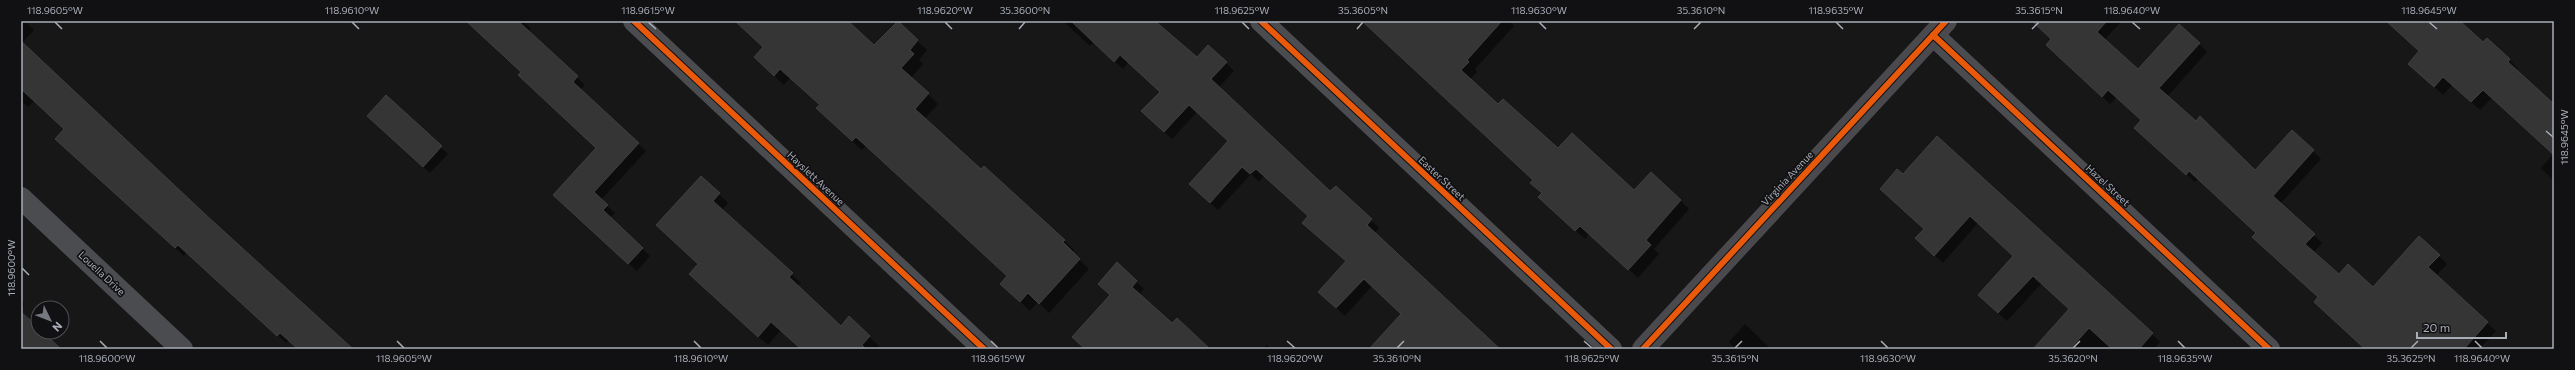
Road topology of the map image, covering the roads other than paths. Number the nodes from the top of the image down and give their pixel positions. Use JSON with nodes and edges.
{"nodes":[{"id":1,"x":634,"y":21,"type":"edge"},
{"id":2,"x":1261,"y":21,"type":"edge"},
{"id":3,"x":1939,"y":28,"type":"edge"},
{"id":4,"x":21,"y":198,"type":"edge"},
{"id":5,"x":182,"y":349,"type":"edge"},
{"id":6,"x":984,"y":349,"type":"edge"},
{"id":7,"x":1610,"y":349,"type":"edge"},
{"id":8,"x":1643,"y":349,"type":"edge"},
{"id":9,"x":2269,"y":349,"type":"edge"}],
"edges":[{"from":1,"to":6,"type":"street","name":"Hayslett Avenue"},
{"from":2,"to":7,"type":"street","name":"Easter Street"},
{"from":3,"to":8,"type":"street","name":"Virginia Avenue"},
{"from":3,"to":9,"type":"street","name":"Hazel Street"},
{"from":4,"to":5,"type":"street","name":"Louella Drive"}]}
